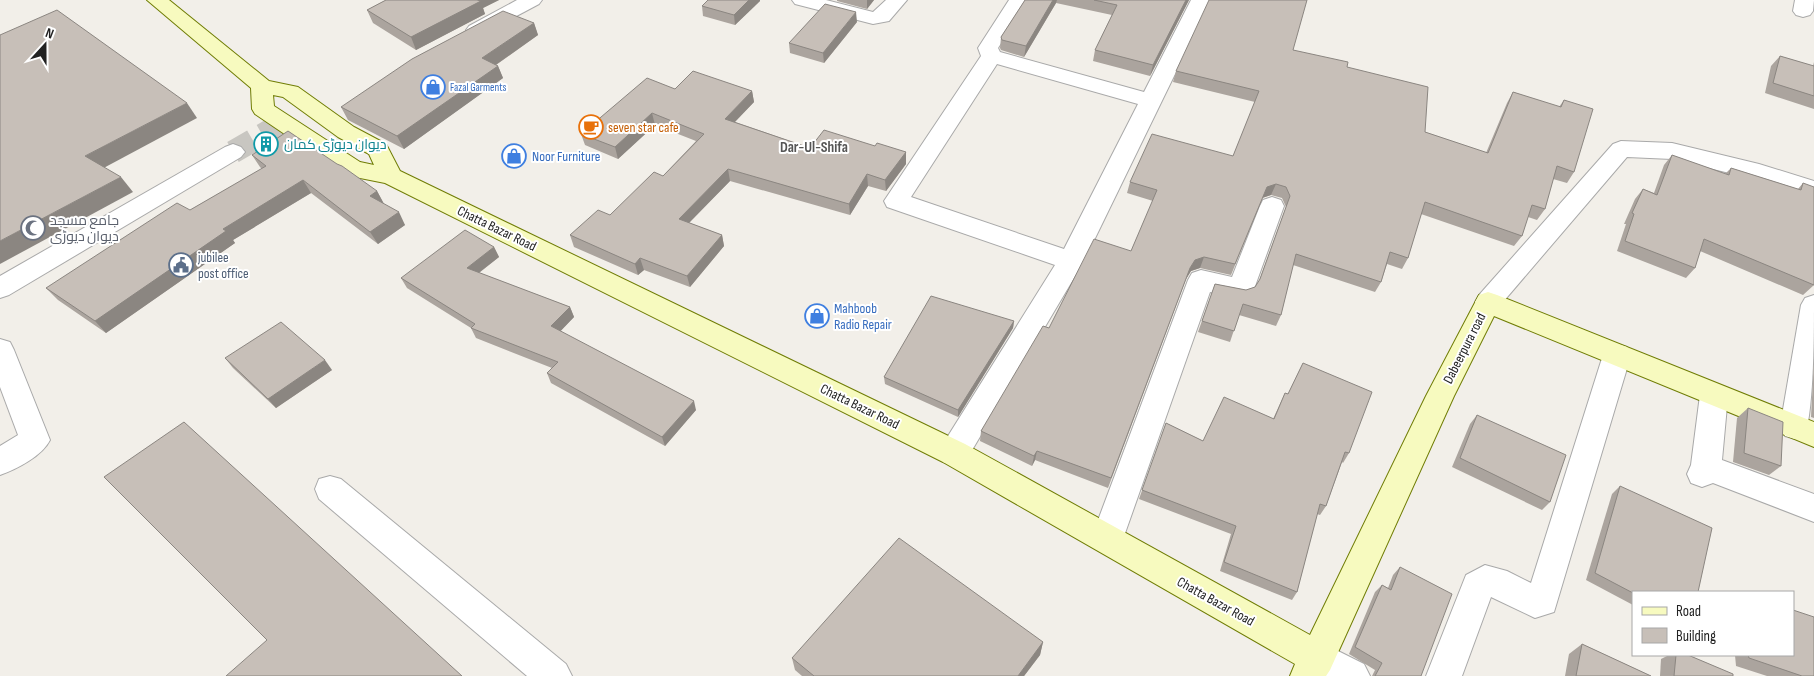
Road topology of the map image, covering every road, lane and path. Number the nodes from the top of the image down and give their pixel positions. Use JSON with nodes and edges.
{"nodes":[{"id":1,"x":157,"y":0,"type":"edge"},
{"id":2,"x":532,"y":0,"type":"edge"},
{"id":3,"x":802,"y":0,"type":"edge"},
{"id":4,"x":897,"y":0,"type":"edge"},
{"id":5,"x":1019,"y":0,"type":"edge"},
{"id":6,"x":1201,"y":0,"type":"edge"},
{"id":7,"x":462,"y":37,"type":"edge"},
{"id":8,"x":992,"y":56,"type":"junction"},
{"id":9,"x":262,"y":86,"type":"junction"},
{"id":10,"x":1151,"y":101,"type":"junction"},
{"id":11,"x":234,"y":152,"type":"tunnel mouth"},
{"id":12,"x":391,"y":176,"type":"junction"},
{"id":13,"x":1814,"y":190,"type":"edge"},
{"id":14,"x":1272,"y":206,"type":"dead end"},
{"id":15,"x":1072,"y":261,"type":"junction"},
{"id":16,"x":0,"y":288,"type":"edge"},
{"id":17,"x":1488,"y":302,"type":"junction"},
{"id":18,"x":1814,"y":305,"type":"edge"},
{"id":19,"x":0,"y":350,"type":"edge"},
{"id":20,"x":1617,"y":355,"type":"junction"},
{"id":21,"x":1714,"y":395,"type":"junction"},
{"id":22,"x":1805,"y":431,"type":"edge"},
{"id":23,"x":954,"y":453,"type":"junction"},
{"id":24,"x":0,"y":462,"type":"edge"},
{"id":25,"x":330,"y":489,"type":"dead end"},
{"id":26,"x":1814,"y":508,"type":"edge"},
{"id":27,"x":1107,"y":539,"type":"junction"},
{"id":28,"x":1313,"y":667,"type":"edge"},
{"id":29,"x":554,"y":676,"type":"edge"},
{"id":30,"x":1352,"y":676,"type":"edge"},
{"id":31,"x":1444,"y":676,"type":"edge"}],
"edges":[{"from":1,"to":9,"type":"street"},
{"from":2,"to":7,"type":"street"},
{"from":3,"to":4,"type":"street"},
{"from":5,"to":8,"type":"street"},
{"from":6,"to":10,"type":"street"},
{"from":8,"to":10,"type":"street"},
{"from":8,"to":15,"type":"street"},
{"from":9,"to":12,"type":"street"},
{"from":9,"to":12,"type":"street","name":"Chatta Bazar Road"},
{"from":10,"to":15,"type":"street"},
{"from":11,"to":16,"type":"street"},
{"from":12,"to":23,"type":"street","name":"Chatta Bazar Road"},
{"from":13,"to":17,"type":"street"},
{"from":14,"to":27,"type":"street"},
{"from":15,"to":23,"type":"street"},
{"from":17,"to":20,"type":"street","name":"Dabeerpura road"},
{"from":17,"to":28,"type":"street","name":"Dabeerpura road"},
{"from":18,"to":22,"type":"street"},
{"from":19,"to":24,"type":"street"},
{"from":20,"to":21,"type":"street","name":"Dabeerpura road"},
{"from":20,"to":31,"type":"street"},
{"from":21,"to":22,"type":"street","name":"Dabeerpura road"},
{"from":21,"to":26,"type":"street"},
{"from":23,"to":27,"type":"street","name":"Chatta Bazar Road"},
{"from":25,"to":29,"type":"street"},
{"from":27,"to":28,"type":"street","name":"Chatta Bazar Road"},
{"from":28,"to":30,"type":"street"}]}
